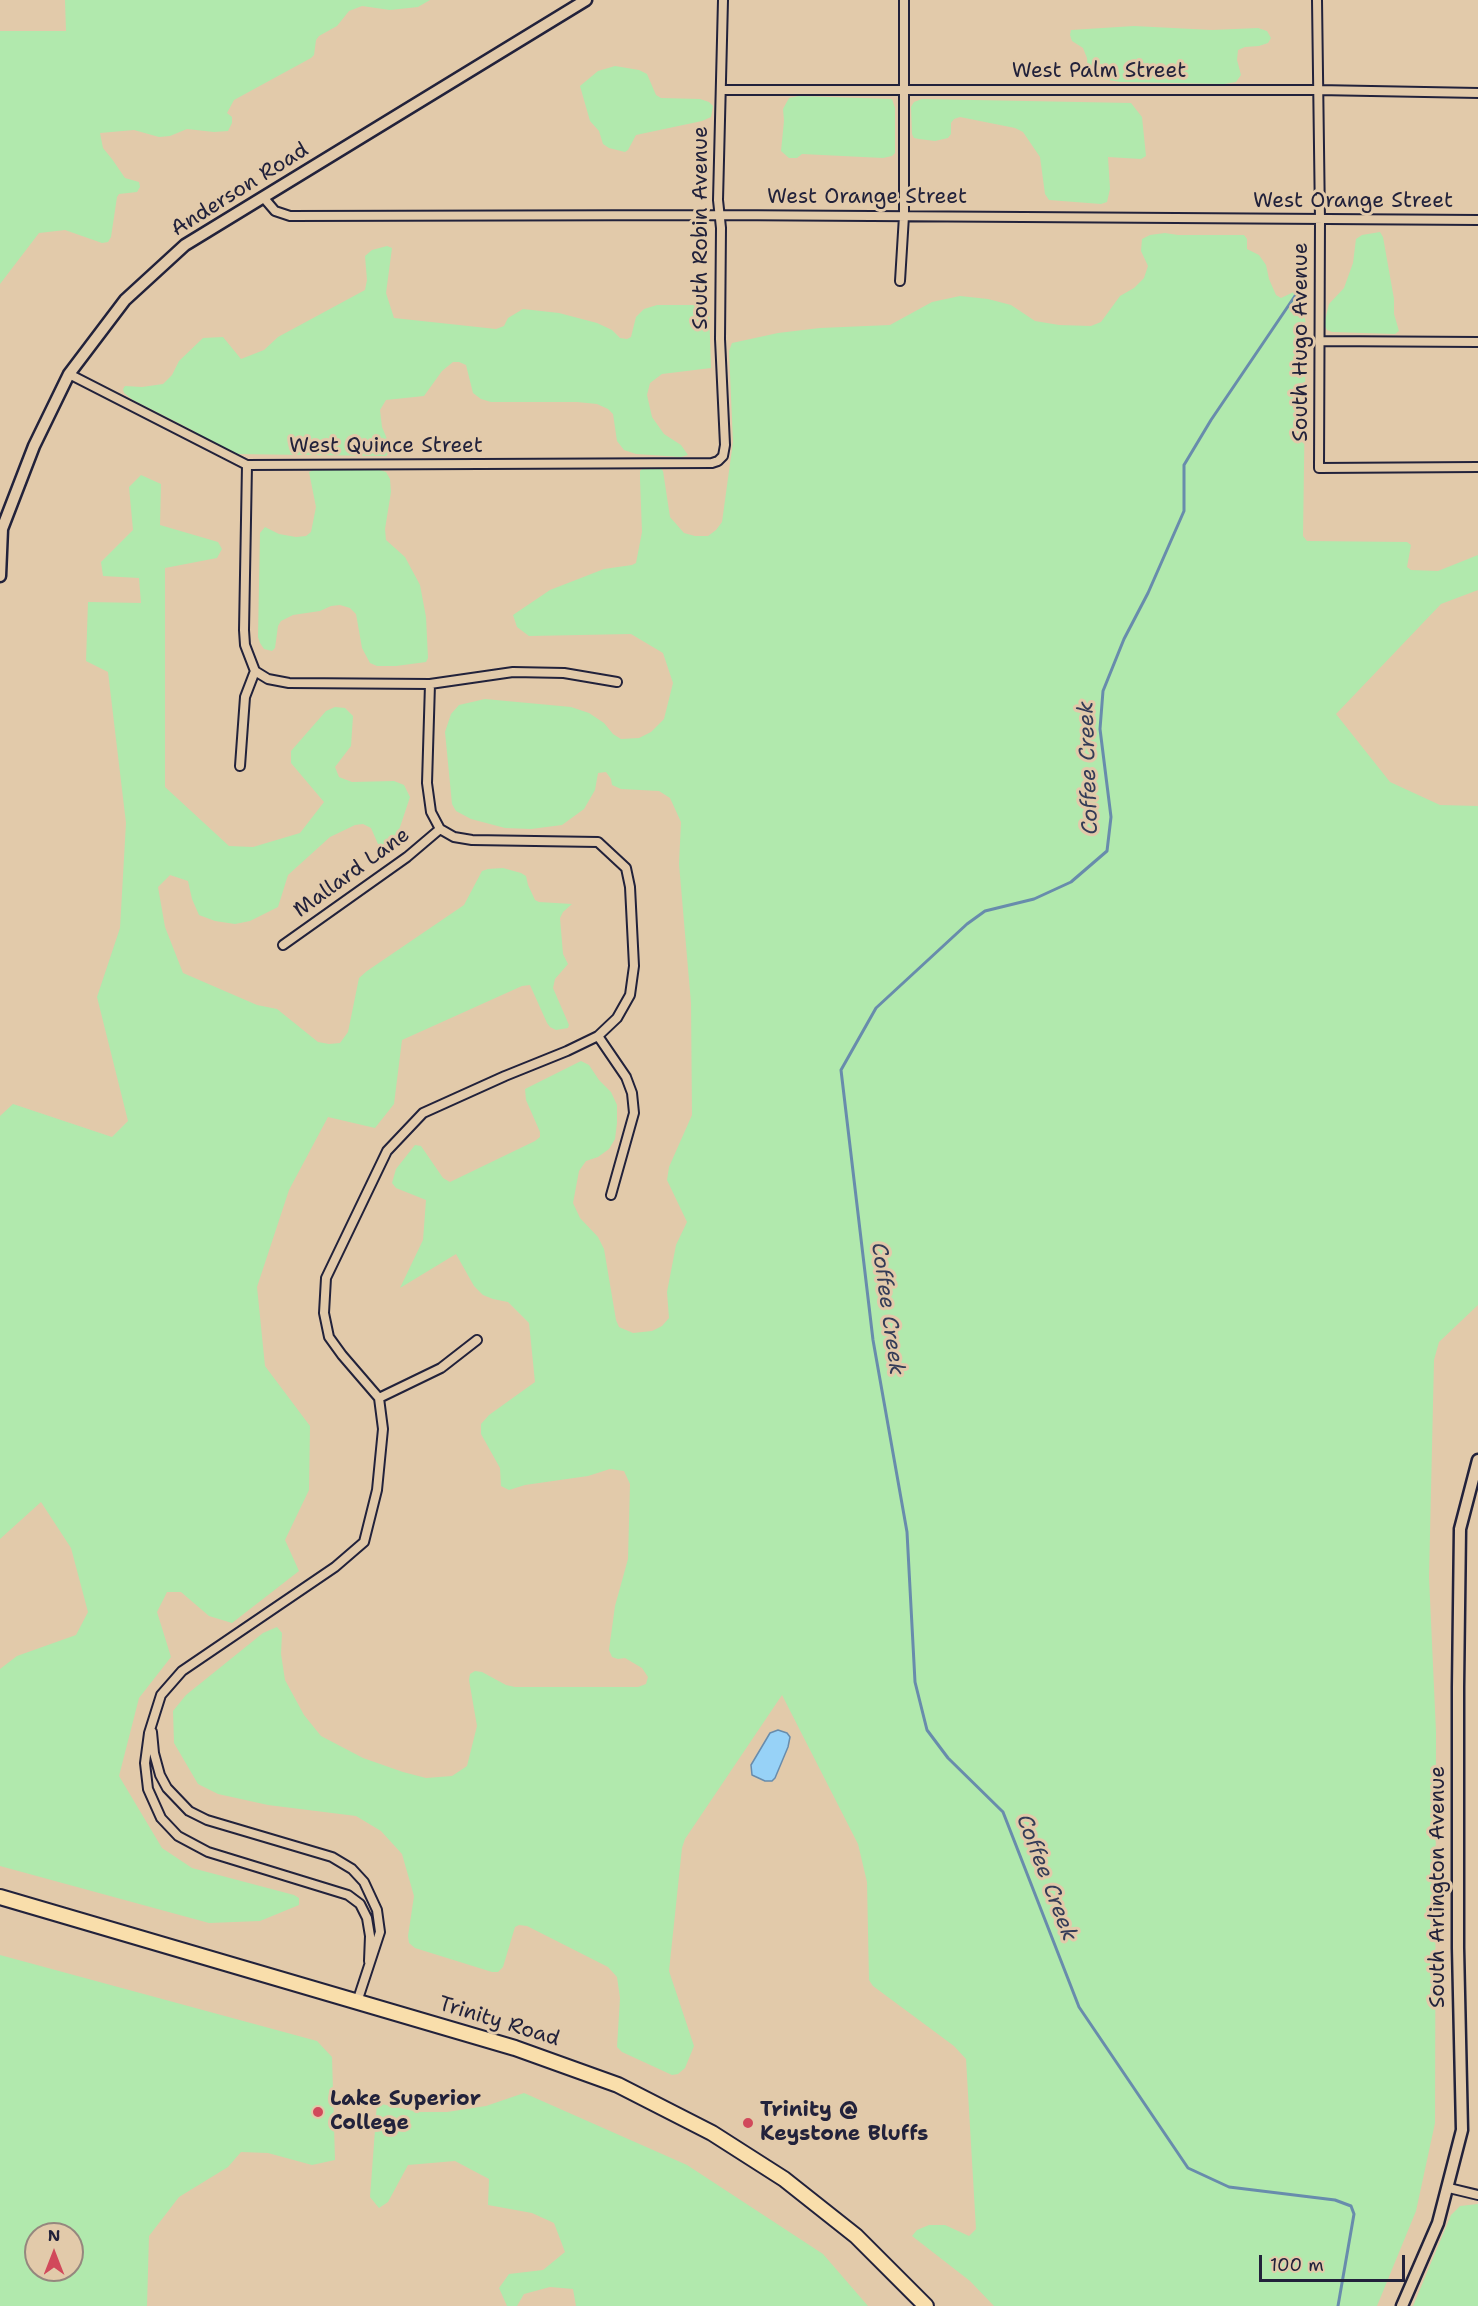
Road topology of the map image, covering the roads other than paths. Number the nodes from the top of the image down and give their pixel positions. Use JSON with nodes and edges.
{"nodes":[{"id":1,"x":586,"y":0,"type":"edge"},
{"id":2,"x":723,"y":0,"type":"edge"},
{"id":3,"x":904,"y":0,"type":"edge"},
{"id":4,"x":1317,"y":0,"type":"edge"},
{"id":5,"x":721,"y":90,"type":"junction"},
{"id":6,"x":1318,"y":90,"type":"junction"},
{"id":7,"x":904,"y":91,"type":"junction"},
{"id":8,"x":1478,"y":93,"type":"edge"},
{"id":9,"x":263,"y":197,"type":"junction"},
{"id":10,"x":720,"y":215,"type":"junction"},
{"id":11,"x":904,"y":216,"type":"junction"},
{"id":12,"x":1320,"y":220,"type":"junction"},
{"id":13,"x":1478,"y":220,"type":"edge"},
{"id":14,"x":900,"y":280,"type":"dead end"},
{"id":15,"x":1320,"y":340,"type":"junction"},
{"id":16,"x":1478,"y":342,"type":"edge"},
{"id":17,"x":69,"y":374,"type":"junction"},
{"id":18,"x":723,"y":456,"type":"joint"},
{"id":19,"x":247,"y":465,"type":"junction"},
{"id":20,"x":1478,"y":467,"type":"edge"},
{"id":21,"x":0,"y":576,"type":"edge"},
{"id":22,"x":255,"y":671,"type":"junction"},
{"id":23,"x":616,"y":682,"type":"dead end"},
{"id":24,"x":430,"y":684,"type":"junction"},
{"id":25,"x":240,"y":766,"type":"dead end"},
{"id":26,"x":440,"y":829,"type":"junction"},
{"id":27,"x":283,"y":945,"type":"dead end"},
{"id":28,"x":598,"y":1036,"type":"junction"},
{"id":29,"x":611,"y":1195,"type":"dead end"},
{"id":30,"x":477,"y":1340,"type":"dead end"},
{"id":31,"x":379,"y":1398,"type":"junction"},
{"id":32,"x":1478,"y":1460,"type":"edge"},
{"id":33,"x":153,"y":1719,"type":"junction"},
{"id":34,"x":0,"y":1898,"type":"edge"},
{"id":35,"x":369,"y":1961,"type":"junction"},
{"id":36,"x":357,"y":2002,"type":"junction"},
{"id":37,"x":1449,"y":2187,"type":"junction"},
{"id":38,"x":1478,"y":2195,"type":"edge"},
{"id":39,"x":926,"y":2306,"type":"edge"},
{"id":40,"x":1402,"y":2306,"type":"edge"}],
"edges":[{"from":1,"to":9,"type":"street","name":"Anderson Road"},
{"from":2,"to":5,"type":"street","name":"South Robin Avenue"},
{"from":3,"to":7,"type":"street"},
{"from":4,"to":6,"type":"street","name":"South Hugo Avenue"},
{"from":5,"to":7,"type":"street","name":"West Palm Street"},
{"from":5,"to":10,"type":"street","name":"South Robin Avenue"},
{"from":6,"to":7,"type":"street","name":"West Palm Street"},
{"from":6,"to":8,"type":"street","name":"West Palm Street"},
{"from":6,"to":12,"type":"street","name":"South Hugo Avenue"},
{"from":7,"to":11,"type":"street"},
{"from":9,"to":10,"type":"street","name":"West Orange Street"},
{"from":9,"to":17,"type":"street","name":"Anderson Road"},
{"from":10,"to":11,"type":"street","name":"West Orange Street"},
{"from":10,"to":18,"type":"street","name":"South Robin Avenue"},
{"from":11,"to":12,"type":"street","name":"West Orange Street"},
{"from":11,"to":14,"type":"street"},
{"from":12,"to":13,"type":"street","name":"West Orange Street"},
{"from":12,"to":15,"type":"street","name":"South Hugo Avenue"},
{"from":15,"to":16,"type":"street"},
{"from":15,"to":20,"type":"street","name":"South Hugo Avenue"},
{"from":17,"to":19,"type":"street","name":"West Quince Street"},
{"from":17,"to":21,"type":"street","name":"Anderson Road"},
{"from":18,"to":19,"type":"street","name":"West Quince Street"},
{"from":19,"to":22,"type":"street"},
{"from":22,"to":24,"type":"street"},
{"from":22,"to":25,"type":"street"},
{"from":23,"to":24,"type":"street"},
{"from":24,"to":26,"type":"street"},
{"from":26,"to":27,"type":"street","name":"Mallard Lane"},
{"from":26,"to":28,"type":"street"},
{"from":28,"to":29,"type":"street"},
{"from":28,"to":31,"type":"street"},
{"from":30,"to":31,"type":"street"},
{"from":31,"to":33,"type":"street"},
{"from":32,"to":37,"type":"street","name":"South Arlington Avenue"},
{"from":33,"to":35,"type":"street"},
{"from":33,"to":35,"type":"street"},
{"from":34,"to":36,"type":"highway","name":"Trinity Road"},
{"from":35,"to":36,"type":"street"},
{"from":36,"to":39,"type":"highway","name":"Trinity Road"},
{"from":37,"to":38,"type":"street"},
{"from":37,"to":40,"type":"street","name":"South Arlington Avenue"}]}
